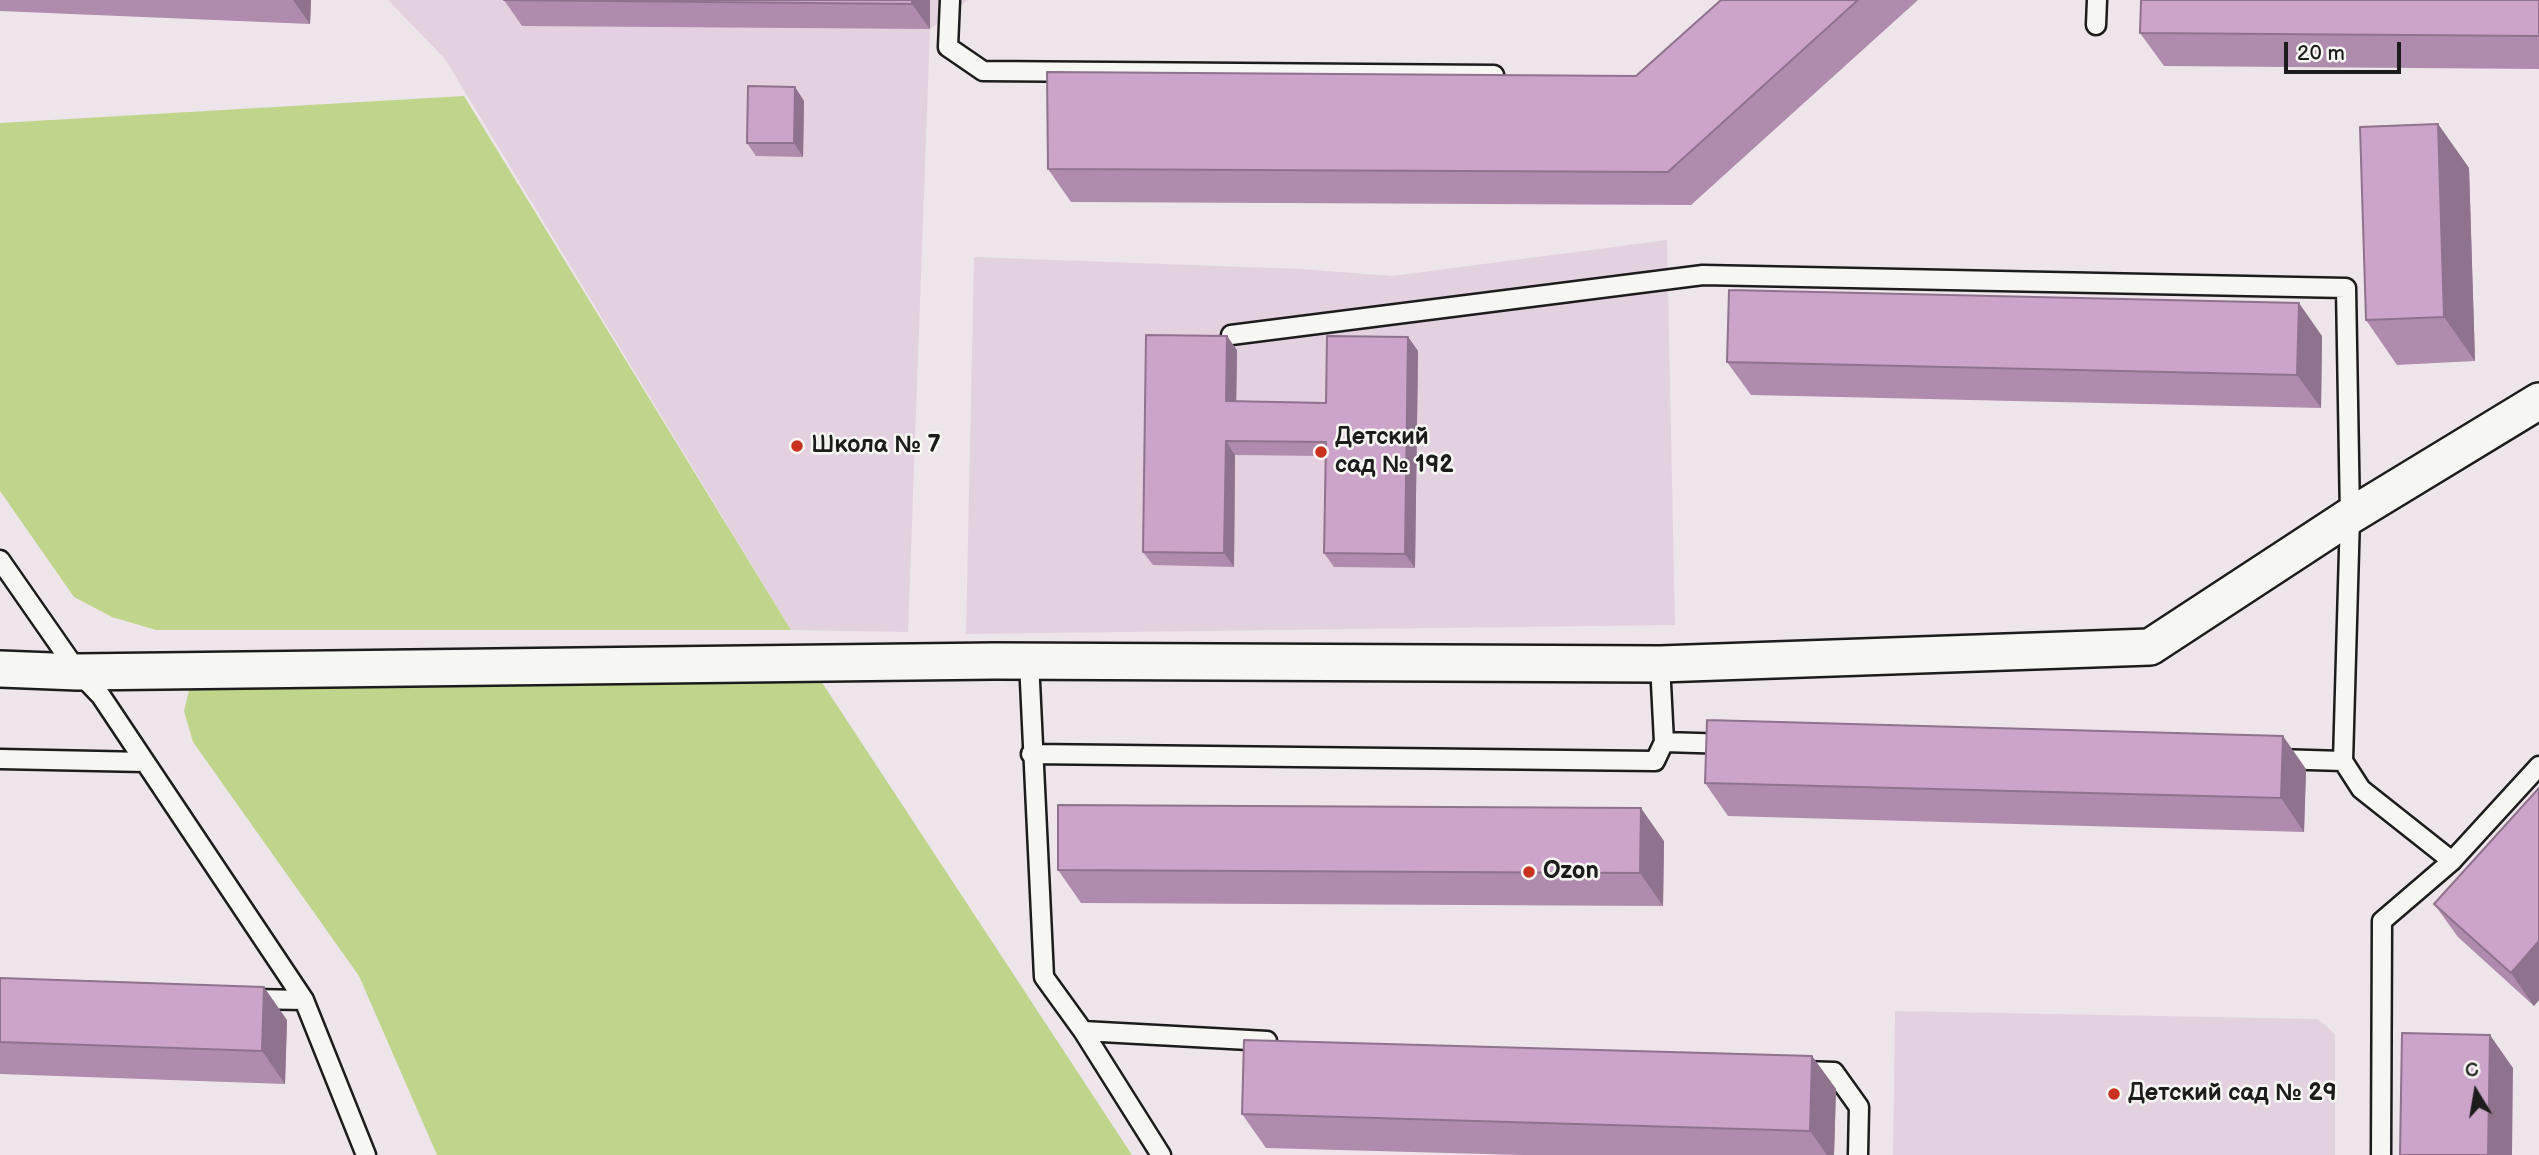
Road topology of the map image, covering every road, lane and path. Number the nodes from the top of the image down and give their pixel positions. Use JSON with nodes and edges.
{"nodes":[{"id":1,"x":950,"y":0,"type":"edge"},
{"id":2,"x":2097,"y":0,"type":"edge"},
{"id":3,"x":2096,"y":25,"type":"dead end"},
{"id":4,"x":1506,"y":75,"type":"edge"},
{"id":5,"x":1231,"y":335,"type":"dead end"},
{"id":6,"x":2539,"y":401,"type":"edge"},
{"id":7,"x":2350,"y":516,"type":"junction"},
{"id":8,"x":0,"y":560,"type":"edge"},
{"id":9,"x":1029,"y":661,"type":"junction"},
{"id":10,"x":1660,"y":664,"type":"junction"},
{"id":11,"x":0,"y":669,"type":"edge"},
{"id":12,"x":78,"y":671,"type":"junction"},
{"id":13,"x":1664,"y":742,"type":"junction"},
{"id":14,"x":1747,"y":744,"type":"edge"},
{"id":15,"x":1031,"y":754,"type":"junction"},
{"id":16,"x":2260,"y":758,"type":"edge"},
{"id":17,"x":0,"y":760,"type":"edge"},
{"id":18,"x":2343,"y":761,"type":"junction"},
{"id":19,"x":145,"y":762,"type":"junction"},
{"id":20,"x":2539,"y":766,"type":"edge"},
{"id":21,"x":2452,"y":861,"type":"junction"},
{"id":22,"x":232,"y":998,"type":"edge"},
{"id":23,"x":304,"y":1000,"type":"junction"},
{"id":24,"x":1083,"y":1031,"type":"junction"},
{"id":25,"x":1292,"y":1043,"type":"edge"},
{"id":26,"x":1778,"y":1069,"type":"edge"},
{"id":27,"x":366,"y":1155,"type":"edge"},
{"id":28,"x":1161,"y":1155,"type":"edge"},
{"id":29,"x":1858,"y":1155,"type":"edge"},
{"id":30,"x":2381,"y":1155,"type":"edge"}],
"edges":[{"from":1,"to":4,"type":"lane"},
{"from":2,"to":3,"type":"lane"},
{"from":5,"to":7,"type":"lane"},
{"from":6,"to":7,"type":"street"},
{"from":7,"to":10,"type":"street"},
{"from":7,"to":18,"type":"lane"},
{"from":8,"to":12,"type":"lane"},
{"from":9,"to":10,"type":"street"},
{"from":9,"to":12,"type":"street"},
{"from":9,"to":15,"type":"lane"},
{"from":10,"to":13,"type":"lane"},
{"from":11,"to":12,"type":"street"},
{"from":12,"to":19,"type":"lane"},
{"from":13,"to":14,"type":"lane"},
{"from":13,"to":15,"type":"lane"},
{"from":15,"to":24,"type":"lane"},
{"from":16,"to":18,"type":"lane"},
{"from":17,"to":19,"type":"lane"},
{"from":18,"to":21,"type":"lane"},
{"from":19,"to":23,"type":"lane"},
{"from":20,"to":21,"type":"lane"},
{"from":21,"to":30,"type":"lane"},
{"from":22,"to":23,"type":"lane"},
{"from":23,"to":27,"type":"lane"},
{"from":24,"to":25,"type":"lane"},
{"from":24,"to":28,"type":"lane"},
{"from":26,"to":29,"type":"lane"}]}
